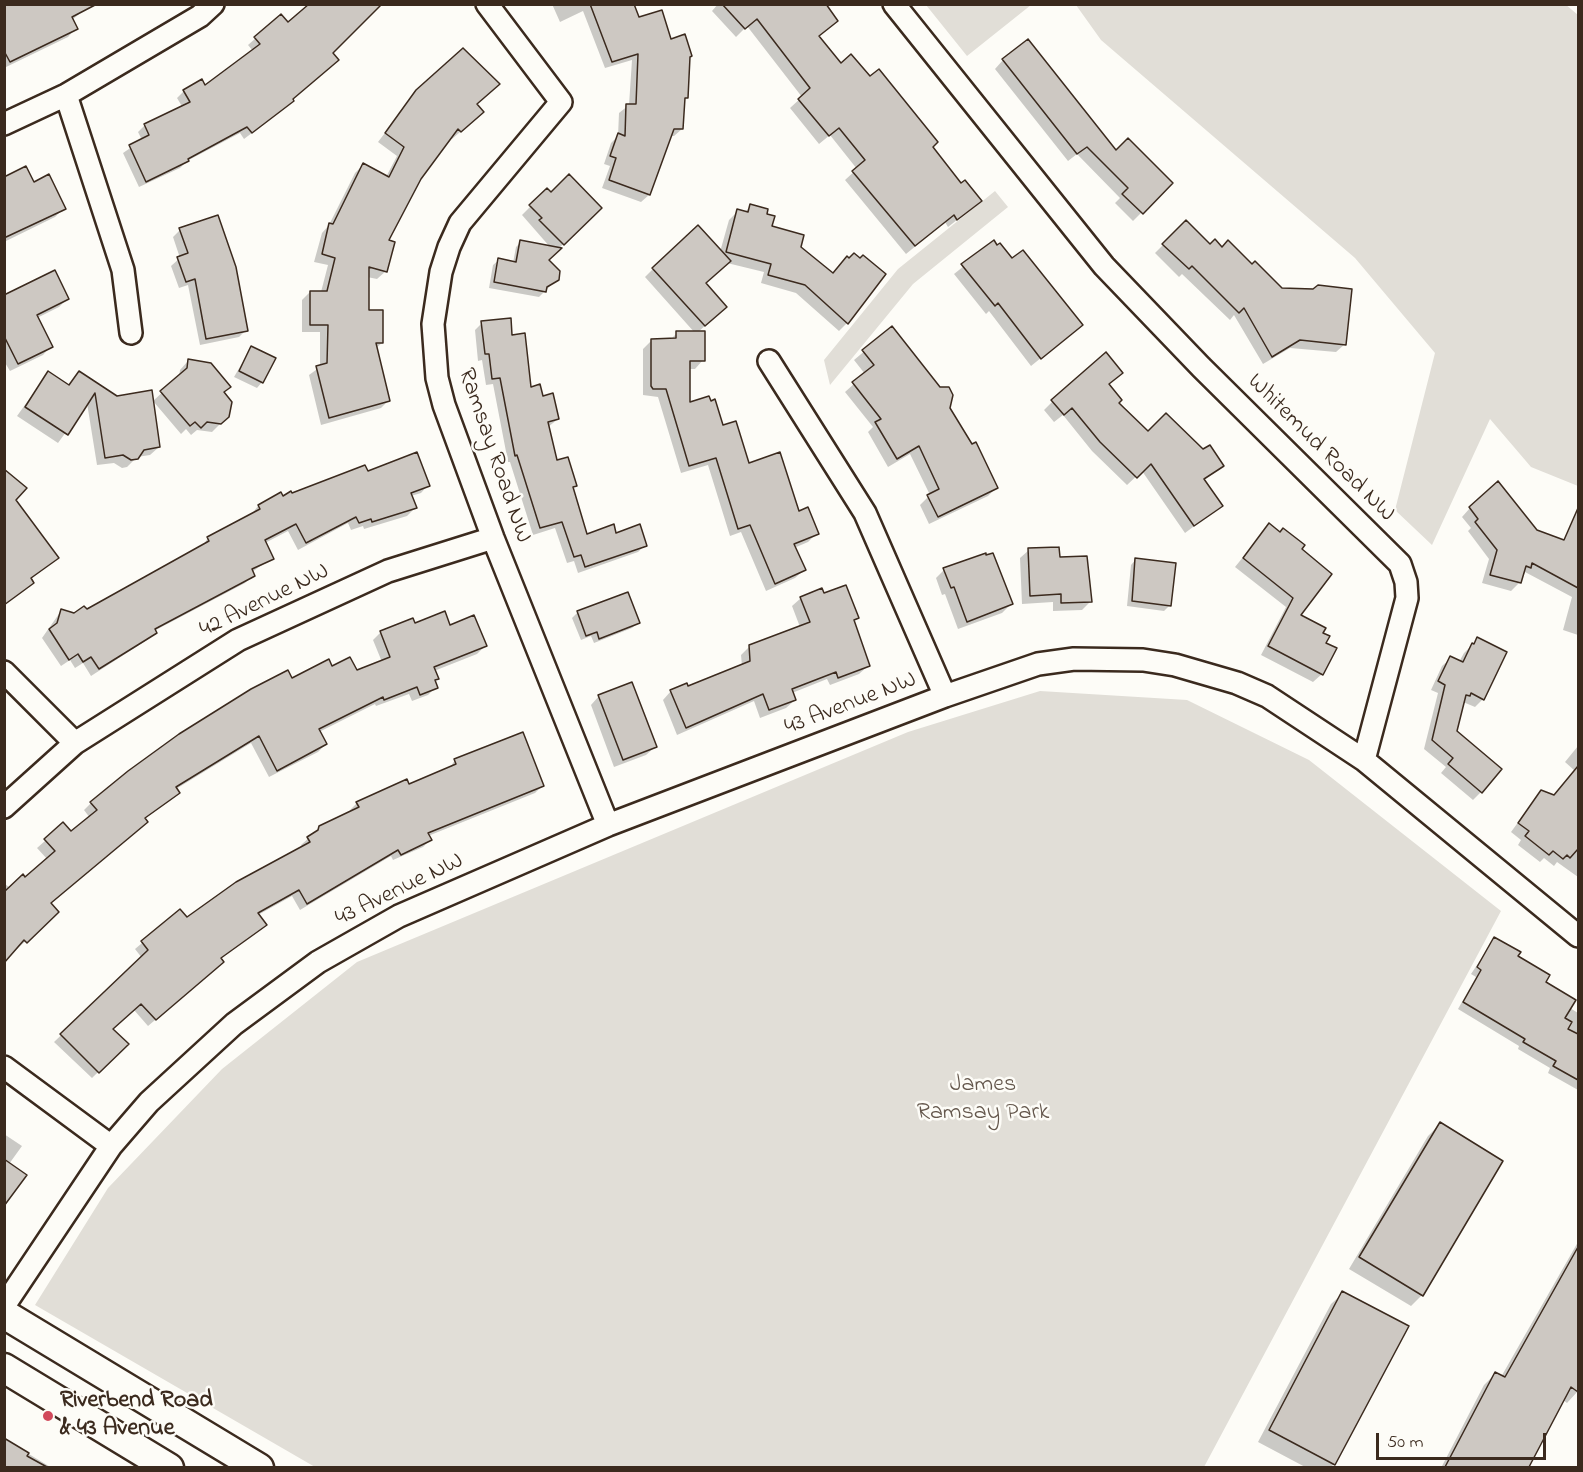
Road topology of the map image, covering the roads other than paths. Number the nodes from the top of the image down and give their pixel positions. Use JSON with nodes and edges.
{"nodes":[{"id":1,"x":213,"y":4,"type":"edge"},
{"id":2,"x":488,"y":4,"type":"edge"},
{"id":3,"x":894,"y":4,"type":"edge"},
{"id":4,"x":66,"y":95,"type":"junction"},
{"id":5,"x":4,"y":124,"type":"edge"},
{"id":6,"x":131,"y":333,"type":"dead end"},
{"id":7,"x":769,"y":360,"type":"dead end"},
{"id":8,"x":493,"y":538,"type":"junction"},
{"id":9,"x":4,"y":672,"type":"edge"},
{"id":10,"x":945,"y":696,"type":"junction"},
{"id":11,"x":75,"y":743,"type":"junction"},
{"id":12,"x":1364,"y":760,"type":"junction"},
{"id":13,"x":4,"y":807,"type":"edge"},
{"id":14,"x":608,"y":825,"type":"junction"},
{"id":15,"x":1578,"y":936,"type":"edge"},
{"id":16,"x":4,"y":1067,"type":"edge"},
{"id":17,"x":111,"y":1146,"type":"junction"},
{"id":18,"x":4,"y":1306,"type":"edge"},
{"id":19,"x":4,"y":1314,"type":"edge"},
{"id":20,"x":4,"y":1368,"type":"edge"},
{"id":21,"x":169,"y":1467,"type":"edge"},
{"id":22,"x":259,"y":1467,"type":"edge"}],
"edges":[{"from":1,"to":4,"type":"street"},
{"from":2,"to":8,"type":"street","name":"Ramsay Road NW"},
{"from":3,"to":12,"type":"street","name":"Whitemud Road NW"},
{"from":4,"to":5,"type":"street"},
{"from":4,"to":6,"type":"street"},
{"from":7,"to":10,"type":"street","name":"43 Avenue NW"},
{"from":8,"to":11,"type":"street","name":"42 Avenue NW"},
{"from":8,"to":14,"type":"street","name":"Ramsay Road NW"},
{"from":9,"to":11,"type":"street"},
{"from":10,"to":12,"type":"street","name":"43 Avenue NW"},
{"from":10,"to":14,"type":"street","name":"43 Avenue NW"},
{"from":11,"to":13,"type":"street","name":"42 Avenue NW"},
{"from":12,"to":15,"type":"street"},
{"from":14,"to":17,"type":"street","name":"43 Avenue NW"},
{"from":16,"to":17,"type":"street"},
{"from":17,"to":18,"type":"street","name":"43 Avenue NW"},
{"from":19,"to":22,"type":"street"},
{"from":20,"to":21,"type":"street"}]}
